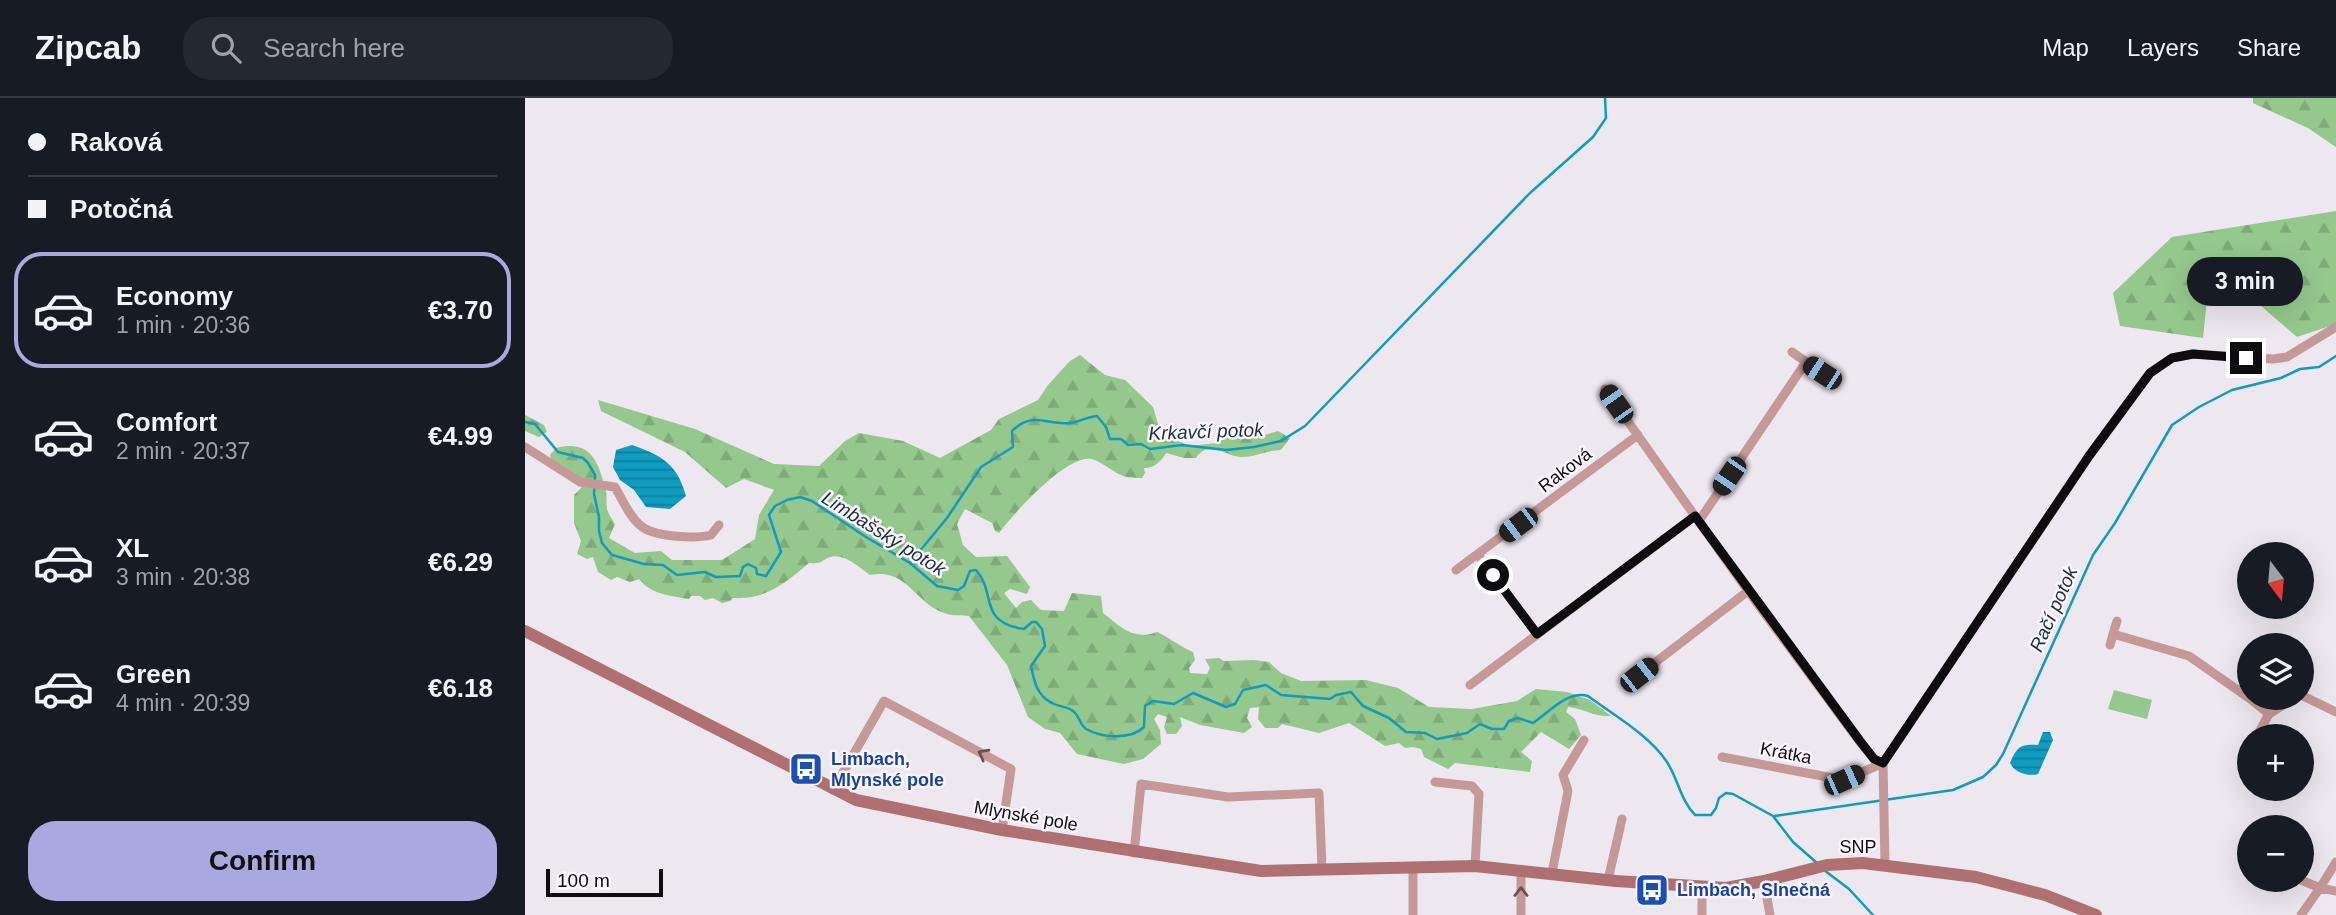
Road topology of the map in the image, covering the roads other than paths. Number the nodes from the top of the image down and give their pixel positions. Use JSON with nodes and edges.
{"nodes":[{"id":1,"x":2336,"y":327,"type":"edge"},
{"id":2,"x":1792,"y":352,"type":"dead end"},
{"id":3,"x":1806,"y":362,"type":"junction"},
{"id":4,"x":1822,"y":373,"type":"dead end"},
{"id":5,"x":1605,"y":389,"type":"dead end"},
{"id":6,"x":1638,"y":435,"type":"junction"},
{"id":7,"x":525,"y":447,"type":"edge"},
{"id":8,"x":1697,"y":519,"type":"junction"},
{"id":9,"x":719,"y":525,"type":"dead end"},
{"id":10,"x":1478,"y":555,"type":"junction"},
{"id":11,"x":1456,"y":570,"type":"dead end"},
{"id":12,"x":1748,"y":591,"type":"junction"},
{"id":13,"x":2117,"y":621,"type":"dead end"},
{"id":14,"x":525,"y":631,"type":"edge"},
{"id":15,"x":1537,"y":634,"type":"junction"},
{"id":16,"x":2113,"y":634,"type":"junction"},
{"id":17,"x":2110,"y":645,"type":"dead end"},
{"id":18,"x":1639,"y":675,"type":"dead end"},
{"id":19,"x":1470,"y":685,"type":"dead end"},
{"id":20,"x":2237,"y":690,"type":"edge"},
{"id":21,"x":2314,"y":701,"type":"edge"},
{"id":22,"x":2264,"y":710,"type":"edge"},
{"id":23,"x":2275,"y":710,"type":"edge"},
{"id":24,"x":2336,"y":712,"type":"edge"},
{"id":25,"x":2269,"y":714,"type":"junction"},
{"id":26,"x":2264,"y":724,"type":"edge"},
{"id":27,"x":1584,"y":740,"type":"dead end"},
{"id":28,"x":1722,"y":757,"type":"dead end"},
{"id":29,"x":1883,"y":763,"type":"junction"},
{"id":30,"x":1435,"y":782,"type":"dead end"},
{"id":31,"x":833,"y":790,"type":"junction"},
{"id":32,"x":1622,"y":819,"type":"dead end"},
{"id":33,"x":1002,"y":830,"type":"junction"},
{"id":34,"x":1134,"y":853,"type":"junction"},
{"id":35,"x":2336,"y":862,"type":"edge"},
{"id":36,"x":1885,"y":865,"type":"junction"},
{"id":37,"x":1475,"y":866,"type":"junction"},
{"id":38,"x":1413,"y":867,"type":"junction"},
{"id":39,"x":1322,"y":869,"type":"junction"},
{"id":40,"x":1521,"y":870,"type":"junction"},
{"id":41,"x":1552,"y":873,"type":"junction"},
{"id":42,"x":1612,"y":880,"type":"junction"},
{"id":43,"x":1764,"y":881,"type":"junction"},
{"id":44,"x":2314,"y":885,"type":"edge"},
{"id":45,"x":1702,"y":887,"type":"junction"},
{"id":46,"x":2320,"y":888,"type":"junction"},
{"id":47,"x":2336,"y":891,"type":"edge"},
{"id":48,"x":1413,"y":915,"type":"edge"},
{"id":49,"x":1521,"y":915,"type":"edge"},
{"id":50,"x":1702,"y":915,"type":"edge"},
{"id":51,"x":1770,"y":915,"type":"edge"},
{"id":52,"x":2096,"y":915,"type":"edge"},
{"id":53,"x":2301,"y":915,"type":"edge"}],
"edges":[{"from":1,"to":29,"type":"street"},
{"from":2,"to":3,"type":"street"},
{"from":3,"to":4,"type":"street"},
{"from":3,"to":8,"type":"street"},
{"from":5,"to":6,"type":"street"},
{"from":6,"to":8,"type":"street"},
{"from":6,"to":10,"type":"street","name":"Raková"},
{"from":7,"to":9,"type":"street"},
{"from":8,"to":12,"type":"street"},
{"from":8,"to":15,"type":"street"},
{"from":10,"to":11,"type":"street","name":"Raková"},
{"from":10,"to":15,"type":"street"},
{"from":12,"to":18,"type":"street"},
{"from":12,"to":29,"type":"street"},
{"from":13,"to":16,"type":"street"},
{"from":14,"to":31,"type":"street","name":"Mlynské pole"},
{"from":15,"to":19,"type":"street"},
{"from":16,"to":17,"type":"street"},
{"from":16,"to":20,"type":"street"},
{"from":21,"to":24,"type":"street"},
{"from":22,"to":25,"type":"street"},
{"from":23,"to":25,"type":"street"},
{"from":25,"to":26,"type":"street"},
{"from":27,"to":41,"type":"street"},
{"from":28,"to":29,"type":"street","name":"Krátka"},
{"from":29,"to":36,"type":"street"},
{"from":30,"to":37,"type":"street"},
{"from":31,"to":33,"type":"street","name":"Mlynské pole"},
{"from":33,"to":31,"type":"street","one_way":true},
{"from":32,"to":42,"type":"street"},
{"from":33,"to":34,"type":"street","name":"Mlynské pole"},
{"from":34,"to":39,"type":"street","name":"Mlynské pole"},
{"from":34,"to":39,"type":"street"},
{"from":35,"to":46,"type":"street"},
{"from":36,"to":43,"type":"street","name":"SNP"},
{"from":36,"to":52,"type":"street","name":"SNP"},
{"from":37,"to":38,"type":"street","name":"Mlynské pole"},
{"from":37,"to":40,"type":"street","name":"Mlynské pole"},
{"from":38,"to":39,"type":"street","name":"Mlynské pole"},
{"from":38,"to":48,"type":"street"},
{"from":40,"to":41,"type":"street","name":"SNP"},
{"from":49,"to":40,"type":"street","one_way":true},
{"from":41,"to":42,"type":"street","name":"SNP"},
{"from":42,"to":45,"type":"street","name":"SNP"},
{"from":43,"to":45,"type":"street","name":"SNP"},
{"from":43,"to":51,"type":"street"},
{"from":44,"to":46,"type":"street"},
{"from":45,"to":50,"type":"street"},
{"from":46,"to":47,"type":"street"},
{"from":46,"to":53,"type":"street"}]}
